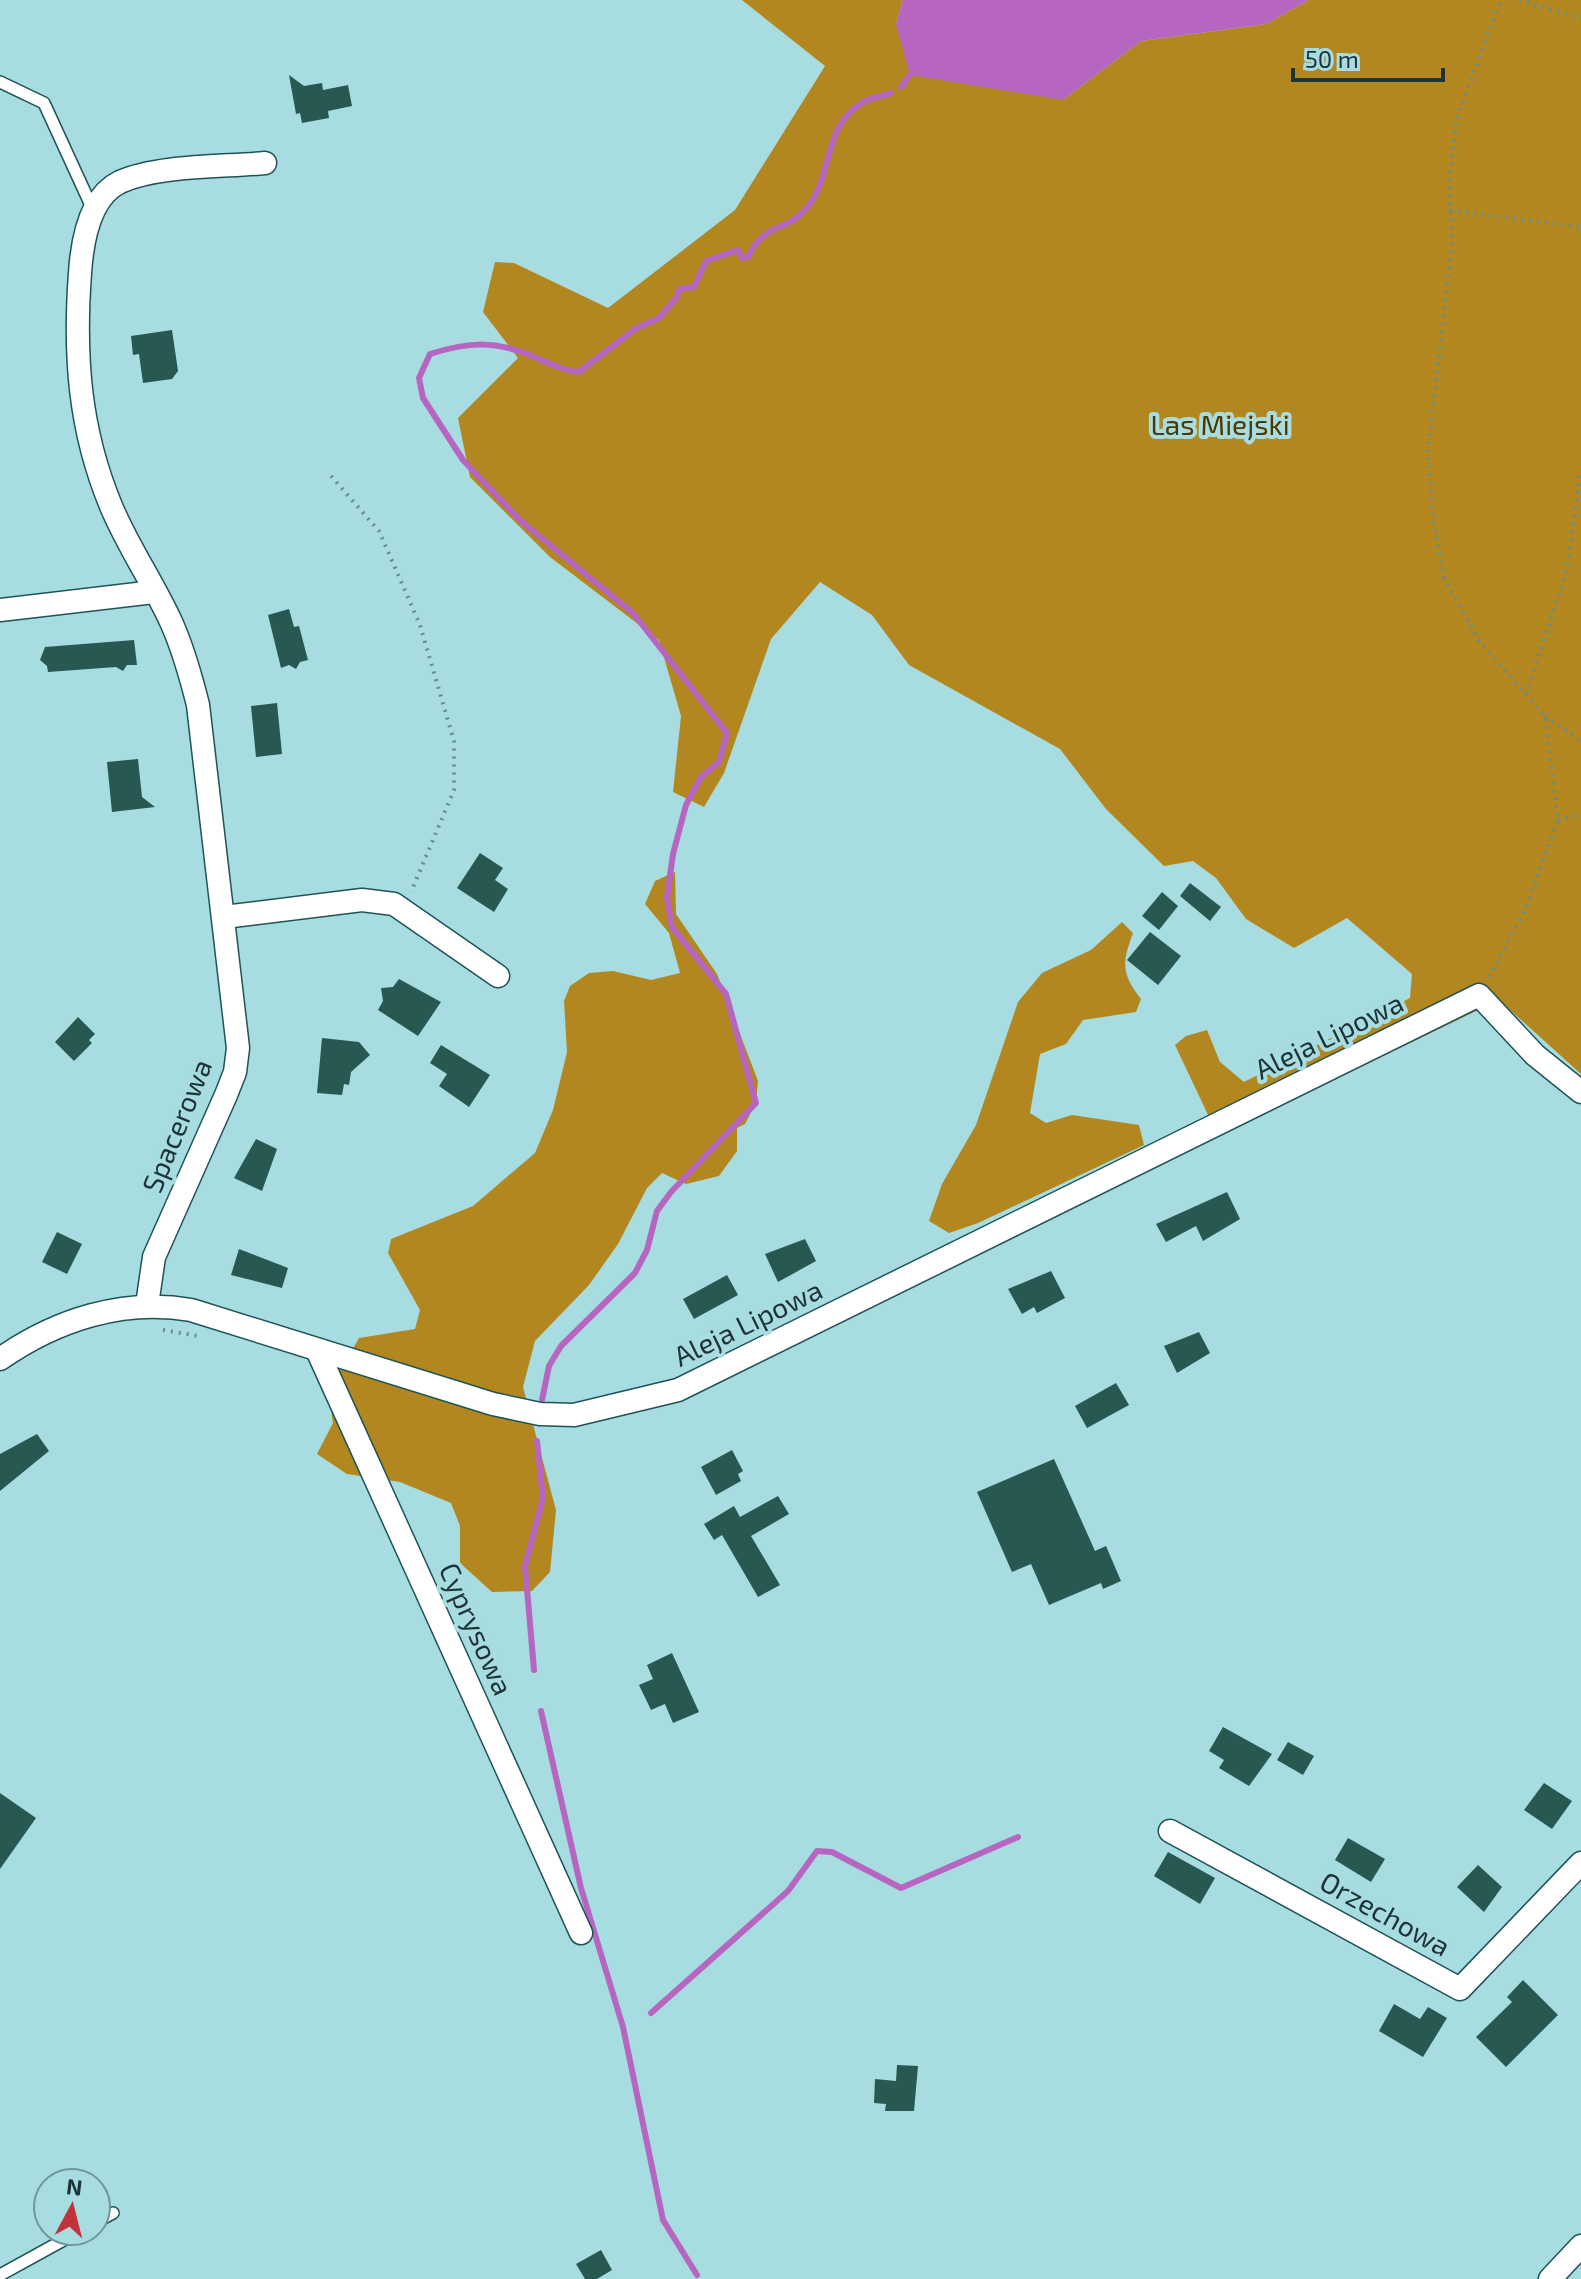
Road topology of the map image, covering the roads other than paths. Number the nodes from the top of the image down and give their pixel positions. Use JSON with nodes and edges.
{"nodes":[{"id":1,"x":0,"y":82,"type":"edge"},
{"id":2,"x":265,"y":163,"type":"dead end"},
{"id":3,"x":94,"y":213,"type":"junction"},
{"id":4,"x":154,"y":592,"type":"junction"},
{"id":5,"x":0,"y":610,"type":"edge"},
{"id":6,"x":224,"y":917,"type":"junction"},
{"id":7,"x":498,"y":976,"type":"dead end"},
{"id":8,"x":1581,"y":1092,"type":"edge"},
{"id":9,"x":147,"y":1305,"type":"junction"},
{"id":10,"x":317,"y":1350,"type":"junction"},
{"id":11,"x":0,"y":1359,"type":"edge"},
{"id":12,"x":1170,"y":1831,"type":"dead end"},
{"id":13,"x":1581,"y":1863,"type":"edge"},
{"id":14,"x":581,"y":1933,"type":"dead end"},
{"id":15,"x":1581,"y":2246,"type":"edge"},
{"id":16,"x":51,"y":2247,"type":"edge"},
{"id":17,"x":0,"y":2275,"type":"edge"},
{"id":18,"x":1550,"y":2279,"type":"edge"}],
"edges":[{"from":1,"to":3,"type":"lane"},
{"from":2,"to":3,"type":"street","name":"Spacerowa"},
{"from":3,"to":4,"type":"street","name":"Spacerowa"},
{"from":4,"to":5,"type":"street"},
{"from":4,"to":6,"type":"street","name":"Spacerowa"},
{"from":6,"to":7,"type":"street"},
{"from":6,"to":9,"type":"street","name":"Spacerowa"},
{"from":8,"to":10,"type":"street","name":"Aleja Lipowa"},
{"from":9,"to":10,"type":"street","name":"Aleja Lipowa"},
{"from":9,"to":11,"type":"street","name":"Aleja Lipowa"},
{"from":10,"to":14,"type":"street","name":"Cyprysowa"},
{"from":12,"to":13,"type":"street","name":"Orzechowa"},
{"from":15,"to":18,"type":"street"},
{"from":16,"to":17,"type":"lane"}]}
